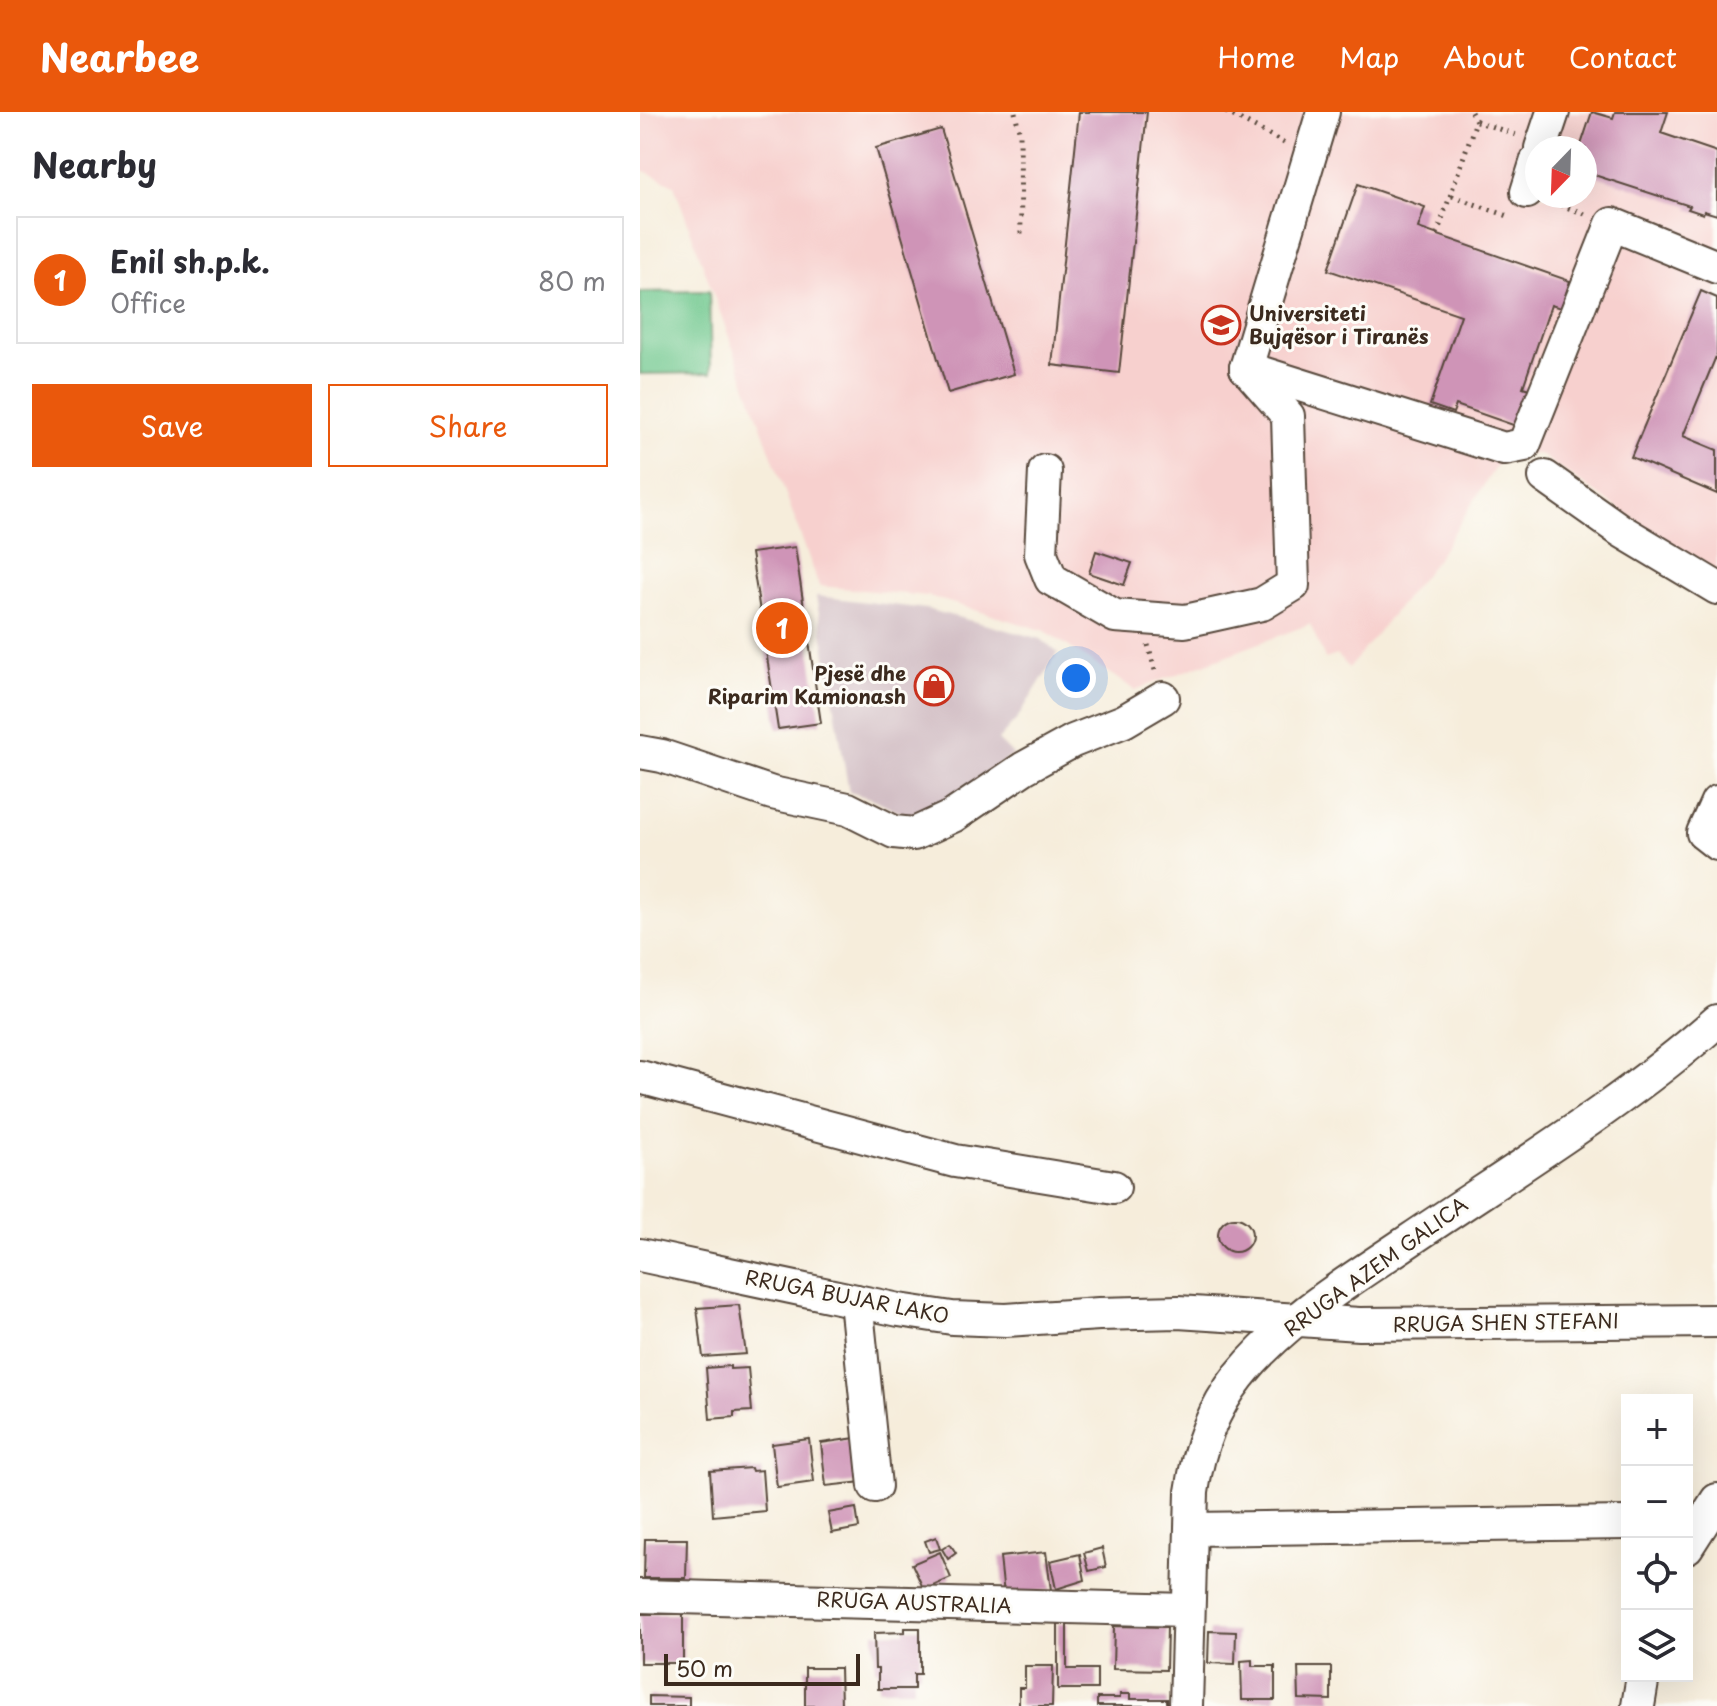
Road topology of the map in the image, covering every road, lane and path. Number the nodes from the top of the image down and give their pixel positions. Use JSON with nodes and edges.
{"nodes":[{"id":1,"x":1015,"y":112,"type":"edge"},
{"id":2,"x":1226,"y":112,"type":"edge"},
{"id":3,"x":1323,"y":112,"type":"edge"},
{"id":4,"x":1471,"y":112,"type":"edge"},
{"id":5,"x":1553,"y":112,"type":"edge"},
{"id":6,"x":1476,"y":121,"type":"junction"},
{"id":7,"x":1499,"y":129,"type":"dead end"},
{"id":8,"x":1545,"y":136,"type":"edge"},
{"id":9,"x":1310,"y":157,"type":"junction"},
{"id":10,"x":1452,"y":196,"type":"junction"},
{"id":11,"x":1487,"y":209,"type":"dead end"},
{"id":12,"x":1437,"y":234,"type":"dead end"},
{"id":13,"x":1021,"y":239,"type":"dead end"},
{"id":14,"x":1717,"y":267,"type":"edge"},
{"id":15,"x":1246,"y":368,"type":"junction"},
{"id":16,"x":1045,"y":471,"type":"dead end"},
{"id":17,"x":1545,"y":477,"type":"dead end"},
{"id":18,"x":1717,"y":588,"type":"edge"},
{"id":19,"x":1163,"y":698,"type":"dead end"},
{"id":20,"x":640,"y":752,"type":"edge"},
{"id":21,"x":1717,"y":802,"type":"edge"},
{"id":22,"x":1717,"y":844,"type":"edge"},
{"id":23,"x":1717,"y":1021,"type":"edge"},
{"id":24,"x":640,"y":1077,"type":"edge"},
{"id":25,"x":1114,"y":1187,"type":"dead end"},
{"id":26,"x":640,"y":1255,"type":"edge"},
{"id":27,"x":856,"y":1301,"type":"junction"},
{"id":28,"x":1296,"y":1321,"type":"junction"},
{"id":29,"x":1717,"y":1321,"type":"edge"},
{"id":30,"x":875,"y":1486,"type":"dead end"},
{"id":31,"x":1621,"y":1523,"type":"edge"},
{"id":32,"x":1192,"y":1529,"type":"junction"},
{"id":33,"x":640,"y":1596,"type":"edge"},
{"id":34,"x":1188,"y":1610,"type":"junction"},
{"id":35,"x":1642,"y":1682,"type":"edge"},
{"id":36,"x":1186,"y":1706,"type":"edge"},
{"id":37,"x":1638,"y":1706,"type":"edge"}],
"edges":[{"from":1,"to":13,"type":"path"},
{"from":2,"to":9,"type":"path"},
{"from":3,"to":9,"type":"street"},
{"from":4,"to":6,"type":"path"},
{"from":5,"to":8,"type":"street"},
{"from":6,"to":7,"type":"path"},
{"from":6,"to":10,"type":"path"},
{"from":9,"to":15,"type":"street"},
{"from":10,"to":11,"type":"path"},
{"from":10,"to":12,"type":"path"},
{"from":14,"to":15,"type":"street"},
{"from":15,"to":16,"type":"street"},
{"from":17,"to":18,"type":"street"},
{"from":19,"to":20,"type":"street"},
{"from":21,"to":22,"type":"street"},
{"from":23,"to":28,"type":"street","name":"RRUGA AZEM GALICA"},
{"from":24,"to":25,"type":"street"},
{"from":26,"to":27,"type":"street","name":"RRUGA BUJAR LAKO"},
{"from":27,"to":28,"type":"street","name":"RRUGA BUJAR LAKO"},
{"from":27,"to":30,"type":"street"},
{"from":28,"to":29,"type":"street","name":"RRUGA SHEN STEFANI"},
{"from":28,"to":32,"type":"street","name":"RRUGA AZEM GALICA"},
{"from":31,"to":32,"type":"street"},
{"from":32,"to":34,"type":"street","name":"RRUGA AZEM GALICA"},
{"from":33,"to":34,"type":"street","name":"RRUGA AUSTRALIA"},
{"from":34,"to":36,"type":"street","name":"RRUGA AZEM GALICA"},
{"from":35,"to":37,"type":"street"}]}
